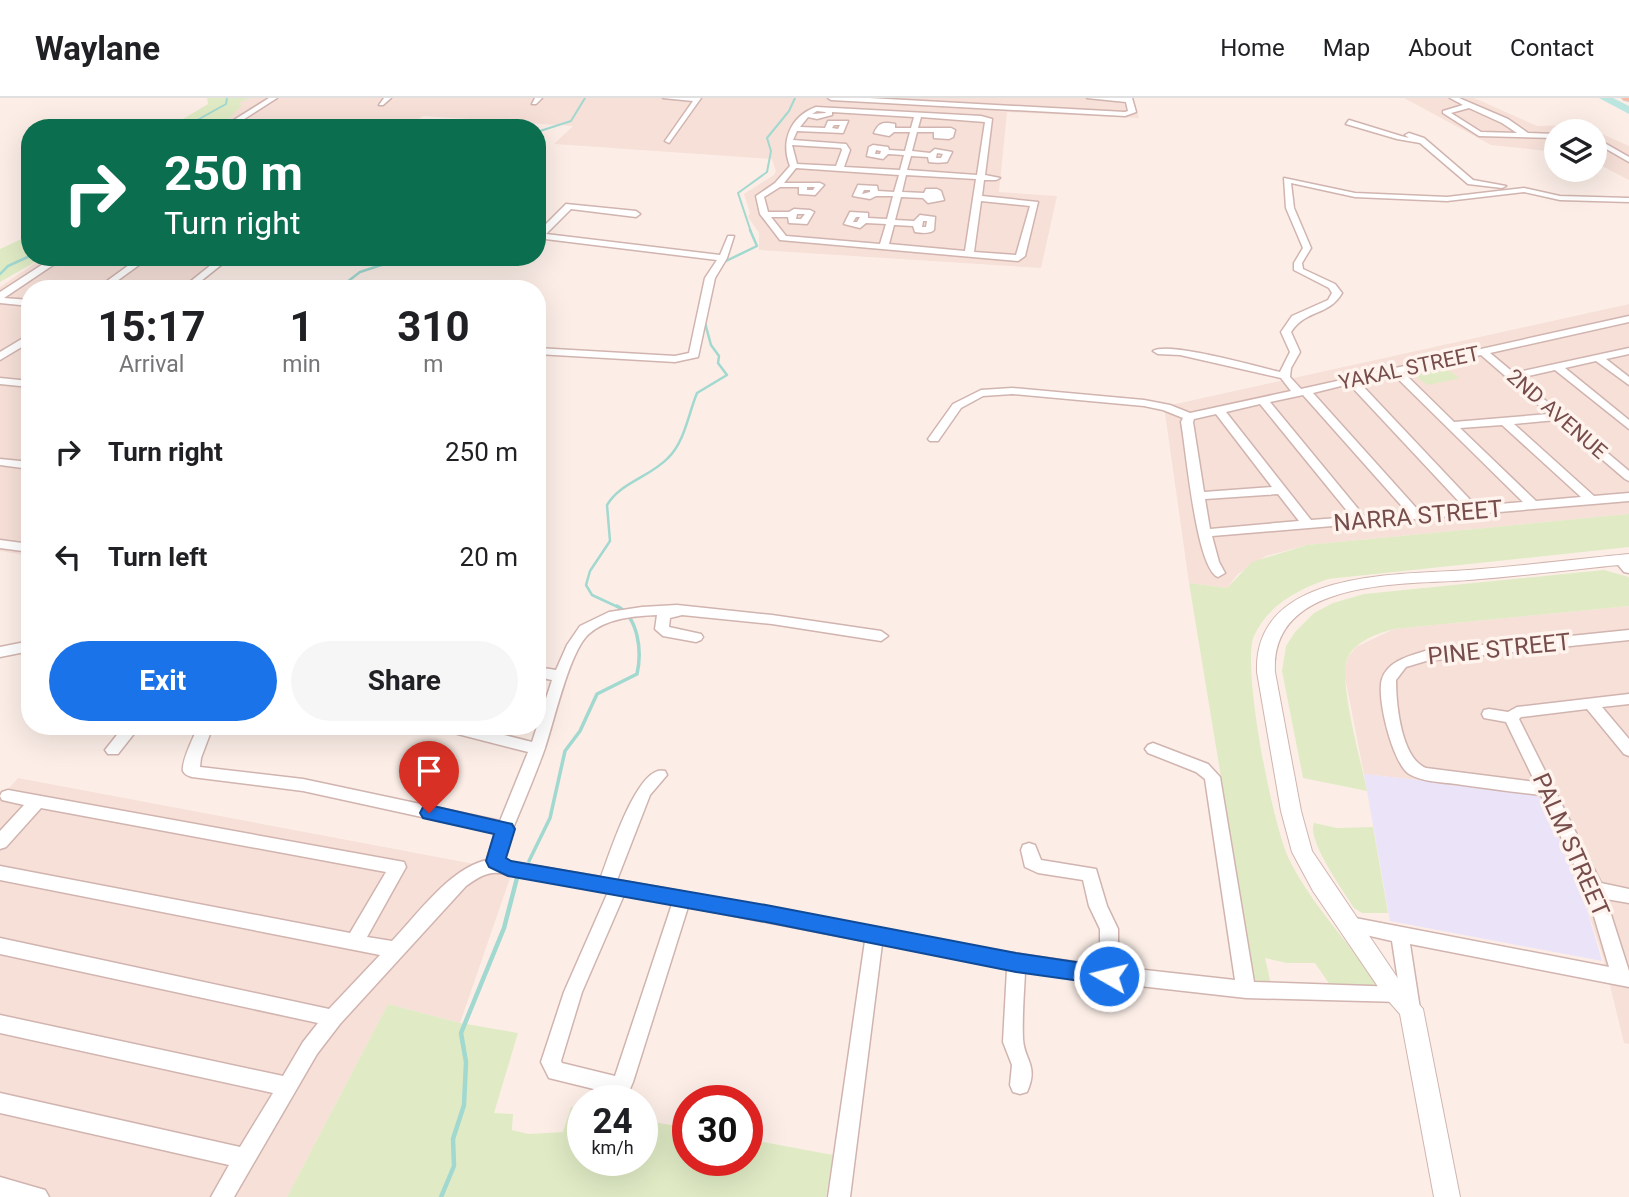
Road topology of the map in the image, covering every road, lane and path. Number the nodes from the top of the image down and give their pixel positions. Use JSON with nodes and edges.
{"nodes":[{"id":1,"x":274,"y":98,"type":"edge"},
{"id":2,"x":388,"y":98,"type":"edge"},
{"id":3,"x":666,"y":98,"type":"edge"},
{"id":4,"x":831,"y":98,"type":"edge"},
{"id":5,"x":1090,"y":98,"type":"edge"},
{"id":6,"x":1453,"y":98,"type":"edge"},
{"id":7,"x":697,"y":99,"type":"edge"},
{"id":8,"x":1129,"y":99,"type":"edge"},
{"id":9,"x":381,"y":104,"type":"dead end"},
{"id":10,"x":1471,"y":105,"type":"junction"},
{"id":11,"x":985,"y":106,"type":"junction"},
{"id":12,"x":918,"y":114,"type":"junction"},
{"id":13,"x":981,"y":118,"type":"junction"},
{"id":14,"x":239,"y":119,"type":"edge"},
{"id":15,"x":1349,"y":122,"type":"dead end"},
{"id":16,"x":793,"y":129,"type":"junction"},
{"id":17,"x":891,"y":130,"type":"dead end"},
{"id":18,"x":828,"y":131,"type":"dead end"},
{"id":19,"x":914,"y":131,"type":"junction"},
{"id":20,"x":937,"y":133,"type":"dead end"},
{"id":21,"x":1409,"y":135,"type":"dead end"},
{"id":22,"x":1527,"y":136,"type":"junction"},
{"id":23,"x":1544,"y":136,"type":"edge"},
{"id":24,"x":669,"y":141,"type":"dead end"},
{"id":25,"x":1422,"y":141,"type":"junction"},
{"id":26,"x":788,"y":142,"type":"junction"},
{"id":27,"x":1607,"y":147,"type":"edge"},
{"id":28,"x":885,"y":152,"type":"dead end"},
{"id":29,"x":908,"y":153,"type":"junction"},
{"id":30,"x":932,"y":155,"type":"dead end"},
{"id":31,"x":1629,"y":160,"type":"edge"},
{"id":32,"x":794,"y":166,"type":"junction"},
{"id":33,"x":839,"y":169,"type":"junction"},
{"id":34,"x":903,"y":173,"type":"junction"},
{"id":35,"x":979,"y":177,"type":"junction"},
{"id":36,"x":996,"y":178,"type":"dead end"},
{"id":37,"x":1471,"y":182,"type":"junction"},
{"id":38,"x":778,"y":186,"type":"junction"},
{"id":39,"x":803,"y":188,"type":"dead end"},
{"id":40,"x":1527,"y":191,"type":"junction"},
{"id":41,"x":874,"y":192,"type":"dead end"},
{"id":42,"x":1629,"y":192,"type":"edge"},
{"id":43,"x":898,"y":194,"type":"junction"},
{"id":44,"x":927,"y":195,"type":"dead end"},
{"id":45,"x":1476,"y":195,"type":"junction"},
{"id":46,"x":1598,"y":197,"type":"junction"},
{"id":47,"x":977,"y":198,"type":"junction"},
{"id":48,"x":1629,"y":200,"type":"edge"},
{"id":49,"x":635,"y":214,"type":"dead end"},
{"id":50,"x":764,"y":214,"type":"junction"},
{"id":51,"x":792,"y":215,"type":"dead end"},
{"id":52,"x":863,"y":220,"type":"dead end"},
{"id":53,"x":890,"y":222,"type":"junction"},
{"id":54,"x":917,"y":224,"type":"dead end"},
{"id":55,"x":546,"y":228,"type":"edge"},
{"id":56,"x":546,"y":237,"type":"edge"},
{"id":57,"x":731,"y":239,"type":"dead end"},
{"id":58,"x":884,"y":247,"type":"junction"},
{"id":59,"x":969,"y":254,"type":"junction"},
{"id":60,"x":723,"y":258,"type":"junction"},
{"id":61,"x":48,"y":266,"type":"edge"},
{"id":62,"x":133,"y":266,"type":"edge"},
{"id":63,"x":215,"y":266,"type":"edge"},
{"id":64,"x":27,"y":280,"type":"edge"},
{"id":65,"x":113,"y":280,"type":"edge"},
{"id":66,"x":197,"y":280,"type":"edge"},
{"id":67,"x":21,"y":284,"type":"edge"},
{"id":68,"x":0,"y":298,"type":"edge"},
{"id":69,"x":21,"y":302,"type":"edge"},
{"id":70,"x":1629,"y":320,"type":"edge"},
{"id":71,"x":21,"y":343,"type":"edge"},
{"id":72,"x":1158,"y":351,"type":"dead end"},
{"id":73,"x":1629,"y":351,"type":"edge"},
{"id":74,"x":546,"y":352,"type":"edge"},
{"id":75,"x":1483,"y":352,"type":"junction"},
{"id":76,"x":0,"y":357,"type":"edge"},
{"id":77,"x":1598,"y":358,"type":"junction"},
{"id":78,"x":1556,"y":366,"type":"junction"},
{"id":79,"x":1396,"y":371,"type":"junction"},
{"id":80,"x":1285,"y":376,"type":"junction"},
{"id":81,"x":1513,"y":376,"type":"junction"},
{"id":82,"x":0,"y":381,"type":"edge"},
{"id":83,"x":1352,"y":381,"type":"junction"},
{"id":84,"x":1629,"y":382,"type":"edge"},
{"id":85,"x":21,"y":383,"type":"edge"},
{"id":86,"x":1302,"y":391,"type":"junction"},
{"id":87,"x":1262,"y":400,"type":"junction"},
{"id":88,"x":1219,"y":411,"type":"junction"},
{"id":89,"x":1189,"y":417,"type":"junction"},
{"id":90,"x":1559,"y":417,"type":"junction"},
{"id":91,"x":1506,"y":422,"type":"junction"},
{"id":92,"x":1454,"y":425,"type":"junction"},
{"id":93,"x":1629,"y":426,"type":"edge"},
{"id":94,"x":934,"y":439,"type":"dead end"},
{"id":95,"x":0,"y":462,"type":"edge"},
{"id":96,"x":21,"y":465,"type":"edge"},
{"id":97,"x":1629,"y":477,"type":"edge"},
{"id":98,"x":1282,"y":490,"type":"junction"},
{"id":99,"x":1200,"y":496,"type":"junction"},
{"id":100,"x":1629,"y":498,"type":"edge"},
{"id":101,"x":1591,"y":501,"type":"junction"},
{"id":102,"x":1534,"y":505,"type":"junction"},
{"id":103,"x":1474,"y":510,"type":"junction"},
{"id":104,"x":1417,"y":516,"type":"junction"},
{"id":105,"x":1362,"y":521,"type":"junction"},
{"id":106,"x":1308,"y":525,"type":"junction"},
{"id":107,"x":1206,"y":533,"type":"junction"},
{"id":108,"x":0,"y":544,"type":"edge"},
{"id":109,"x":21,"y":547,"type":"edge"},
{"id":110,"x":1626,"y":563,"type":"edge"},
{"id":111,"x":1218,"y":573,"type":"dead end"},
{"id":112,"x":678,"y":608,"type":"junction"},
{"id":113,"x":1624,"y":635,"type":"edge"},
{"id":114,"x":881,"y":636,"type":"dead end"},
{"id":115,"x":696,"y":637,"type":"dead end"},
{"id":116,"x":21,"y":648,"type":"edge"},
{"id":117,"x":1629,"y":648,"type":"edge"},
{"id":118,"x":0,"y":652,"type":"edge"},
{"id":119,"x":546,"y":674,"type":"edge"},
{"id":120,"x":560,"y":676,"type":"junction"},
{"id":121,"x":1629,"y":699,"type":"edge"},
{"id":122,"x":1590,"y":703,"type":"junction"},
{"id":123,"x":1489,"y":714,"type":"dead end"},
{"id":124,"x":1511,"y":718,"type":"junction"},
{"id":125,"x":546,"y":720,"type":"edge"},
{"id":126,"x":126,"y":735,"type":"edge"},
{"id":127,"x":202,"y":735,"type":"edge"},
{"id":128,"x":482,"y":735,"type":"edge"},
{"id":129,"x":541,"y":735,"type":"edge"},
{"id":130,"x":1153,"y":748,"type":"dead end"},
{"id":131,"x":537,"y":749,"type":"junction"},
{"id":132,"x":113,"y":750,"type":"dead end"},
{"id":133,"x":1629,"y":750,"type":"edge"},
{"id":134,"x":659,"y":775,"type":"dead end"},
{"id":135,"x":1546,"y":790,"type":"junction"},
{"id":136,"x":8,"y":796,"type":"dead end"},
{"id":137,"x":37,"y":802,"type":"junction"},
{"id":138,"x":505,"y":829,"type":"junction"},
{"id":139,"x":0,"y":842,"type":"edge"},
{"id":140,"x":1029,"y":850,"type":"dead end"},
{"id":141,"x":499,"y":864,"type":"junction"},
{"id":142,"x":0,"y":873,"type":"edge"},
{"id":143,"x":612,"y":887,"type":"junction"},
{"id":144,"x":1595,"y":890,"type":"junction"},
{"id":145,"x":1629,"y":896,"type":"edge"},
{"id":146,"x":682,"y":899,"type":"junction"},
{"id":147,"x":1350,"y":925,"type":"junction"},
{"id":148,"x":875,"y":935,"type":"junction"},
{"id":149,"x":1401,"y":935,"type":"junction"},
{"id":150,"x":354,"y":942,"type":"junction"},
{"id":151,"x":0,"y":946,"type":"edge"},
{"id":152,"x":396,"y":950,"type":"junction"},
{"id":153,"x":1016,"y":962,"type":"junction"},
{"id":154,"x":1109,"y":976,"type":"junction"},
{"id":155,"x":1620,"y":977,"type":"edge"},
{"id":156,"x":1246,"y":990,"type":"junction"},
{"id":157,"x":1404,"y":1002,"type":"junction"},
{"id":158,"x":334,"y":1018,"type":"junction"},
{"id":159,"x":0,"y":1024,"type":"edge"},
{"id":160,"x":1020,"y":1085,"type":"dead end"},
{"id":161,"x":286,"y":1086,"type":"junction"},
{"id":162,"x":0,"y":1103,"type":"edge"},
{"id":163,"x":244,"y":1158,"type":"junction"},
{"id":164,"x":0,"y":1188,"type":"edge"},
{"id":165,"x":38,"y":1197,"type":"edge"},
{"id":166,"x":222,"y":1197,"type":"edge"},
{"id":167,"x":839,"y":1197,"type":"edge"},
{"id":168,"x":1447,"y":1197,"type":"edge"}],
"edges":[{"from":1,"to":14,"type":"street"},
{"from":2,"to":9,"type":"street"},
{"from":3,"to":7,"type":"street"},
{"from":4,"to":11,"type":"street"},
{"from":5,"to":8,"type":"street"},
{"from":6,"to":10,"type":"street"},
{"from":7,"to":24,"type":"street"},
{"from":8,"to":11,"type":"street"},
{"from":10,"to":22,"type":"street"},
{"from":10,"to":22,"type":"street"},
{"from":11,"to":13,"type":"street"},
{"from":12,"to":13,"type":"street"},
{"from":12,"to":16,"type":"street"},
{"from":12,"to":19,"type":"street"},
{"from":13,"to":35,"type":"street"},
{"from":15,"to":25,"type":"street"},
{"from":16,"to":18,"type":"street"},
{"from":16,"to":26,"type":"street"},
{"from":17,"to":19,"type":"street"},
{"from":19,"to":20,"type":"street"},
{"from":19,"to":29,"type":"street"},
{"from":21,"to":25,"type":"street"},
{"from":22,"to":23,"type":"street"},
{"from":25,"to":37,"type":"street"},
{"from":26,"to":32,"type":"street"},
{"from":26,"to":33,"type":"street"},
{"from":27,"to":31,"type":"street"},
{"from":28,"to":29,"type":"street"},
{"from":29,"to":30,"type":"street"},
{"from":29,"to":34,"type":"street"},
{"from":32,"to":33,"type":"street"},
{"from":32,"to":38,"type":"street"},
{"from":33,"to":34,"type":"street"},
{"from":34,"to":35,"type":"street"},
{"from":34,"to":43,"type":"street"},
{"from":35,"to":36,"type":"street"},
{"from":35,"to":47,"type":"street"},
{"from":37,"to":40,"type":"street"},
{"from":37,"to":45,"type":"street"},
{"from":38,"to":39,"type":"street"},
{"from":38,"to":50,"type":"street"},
{"from":40,"to":45,"type":"street"},
{"from":40,"to":46,"type":"street"},
{"from":41,"to":43,"type":"street"},
{"from":42,"to":46,"type":"street"},
{"from":43,"to":44,"type":"street"},
{"from":43,"to":53,"type":"street"},
{"from":45,"to":80,"type":"street"},
{"from":46,"to":48,"type":"street"},
{"from":47,"to":59,"type":"street"},
{"from":47,"to":59,"type":"street"},
{"from":49,"to":55,"type":"street"},
{"from":50,"to":51,"type":"street"},
{"from":50,"to":58,"type":"street"},
{"from":52,"to":53,"type":"street"},
{"from":53,"to":54,"type":"street"},
{"from":53,"to":58,"type":"street"},
{"from":56,"to":60,"type":"street"},
{"from":57,"to":60,"type":"street"},
{"from":58,"to":59,"type":"street"},
{"from":60,"to":74,"type":"street"},
{"from":61,"to":64,"type":"street"},
{"from":62,"to":65,"type":"street"},
{"from":63,"to":66,"type":"street"},
{"from":67,"to":68,"type":"street"},
{"from":68,"to":69,"type":"street"},
{"from":70,"to":75,"type":"street","name":"YAKAL STREET"},
{"from":71,"to":76,"type":"street"},
{"from":72,"to":80,"type":"street"},
{"from":73,"to":77,"type":"street"},
{"from":75,"to":79,"type":"street","name":"YAKAL STREET"},
{"from":75,"to":81,"type":"street","name":"2ND AVENUE"},
{"from":77,"to":78,"type":"street"},
{"from":77,"to":84,"type":"street"},
{"from":78,"to":81,"type":"street"},
{"from":78,"to":93,"type":"street"},
{"from":79,"to":83,"type":"street","name":"YAKAL STREET"},
{"from":79,"to":92,"type":"street"},
{"from":80,"to":86,"type":"street"},
{"from":81,"to":90,"type":"street","name":"2ND AVENUE"},
{"from":82,"to":85,"type":"street"},
{"from":83,"to":86,"type":"street","name":"YAKAL STREET"},
{"from":83,"to":103,"type":"street"},
{"from":86,"to":87,"type":"street","name":"YAKAL STREET"},
{"from":86,"to":104,"type":"street"},
{"from":87,"to":88,"type":"street","name":"YAKAL STREET"},
{"from":87,"to":105,"type":"street"},
{"from":88,"to":89,"type":"street","name":"YAKAL STREET"},
{"from":88,"to":98,"type":"street"},
{"from":89,"to":94,"type":"street"},
{"from":89,"to":99,"type":"street"},
{"from":90,"to":91,"type":"street"},
{"from":90,"to":97,"type":"street","name":"2ND AVENUE"},
{"from":91,"to":92,"type":"street"},
{"from":91,"to":101,"type":"street"},
{"from":92,"to":102,"type":"street"},
{"from":95,"to":96,"type":"street"},
{"from":98,"to":99,"type":"street"},
{"from":98,"to":106,"type":"street"},
{"from":99,"to":107,"type":"street"},
{"from":100,"to":101,"type":"street","name":"NARRA STREET"},
{"from":101,"to":102,"type":"street","name":"NARRA STREET"},
{"from":102,"to":103,"type":"street","name":"NARRA STREET"},
{"from":103,"to":104,"type":"street","name":"NARRA STREET"},
{"from":104,"to":105,"type":"street","name":"NARRA STREET"},
{"from":105,"to":106,"type":"street","name":"NARRA STREET"},
{"from":106,"to":107,"type":"street","name":"NARRA STREET"},
{"from":107,"to":111,"type":"street"},
{"from":108,"to":109,"type":"street"},
{"from":110,"to":147,"type":"street"},
{"from":112,"to":114,"type":"street"},
{"from":112,"to":115,"type":"street"},
{"from":112,"to":120,"type":"street"},
{"from":113,"to":117,"type":"street"},
{"from":113,"to":135,"type":"street","name":"PINE STREET"},
{"from":116,"to":118,"type":"street"},
{"from":119,"to":120,"type":"street"},
{"from":120,"to":125,"type":"street"},
{"from":121,"to":122,"type":"street"},
{"from":122,"to":124,"type":"street"},
{"from":122,"to":133,"type":"street"},
{"from":123,"to":124,"type":"street"},
{"from":124,"to":135,"type":"street","name":"PALM STREET"},
{"from":126,"to":132,"type":"street"},
{"from":127,"to":138,"type":"street"},
{"from":128,"to":131,"type":"street"},
{"from":129,"to":131,"type":"street"},
{"from":130,"to":156,"type":"street"},
{"from":131,"to":138,"type":"street"},
{"from":134,"to":143,"type":"street"},
{"from":135,"to":144,"type":"street","name":"PALM STREET"},
{"from":136,"to":137,"type":"street"},
{"from":137,"to":139,"type":"street"},
{"from":137,"to":150,"type":"street"},
{"from":138,"to":141,"type":"street"},
{"from":140,"to":154,"type":"street"},
{"from":141,"to":143,"type":"street"},
{"from":141,"to":152,"type":"street"},
{"from":142,"to":150,"type":"street"},
{"from":143,"to":146,"type":"street"},
{"from":143,"to":146,"type":"street"},
{"from":144,"to":145,"type":"street"},
{"from":144,"to":155,"type":"street","name":"PALM STREET"},
{"from":146,"to":148,"type":"street"},
{"from":147,"to":149,"type":"street"},
{"from":147,"to":157,"type":"street"},
{"from":148,"to":153,"type":"street"},
{"from":148,"to":167,"type":"street"},
{"from":149,"to":155,"type":"street"},
{"from":149,"to":157,"type":"street"},
{"from":150,"to":152,"type":"street"},
{"from":151,"to":158,"type":"street"},
{"from":152,"to":158,"type":"street"},
{"from":153,"to":154,"type":"street"},
{"from":153,"to":160,"type":"street"},
{"from":154,"to":156,"type":"street"},
{"from":156,"to":157,"type":"street"},
{"from":157,"to":168,"type":"street"},
{"from":158,"to":161,"type":"street"},
{"from":159,"to":161,"type":"street"},
{"from":161,"to":163,"type":"street"},
{"from":162,"to":163,"type":"street"},
{"from":163,"to":166,"type":"street"},
{"from":164,"to":165,"type":"street"}]}
